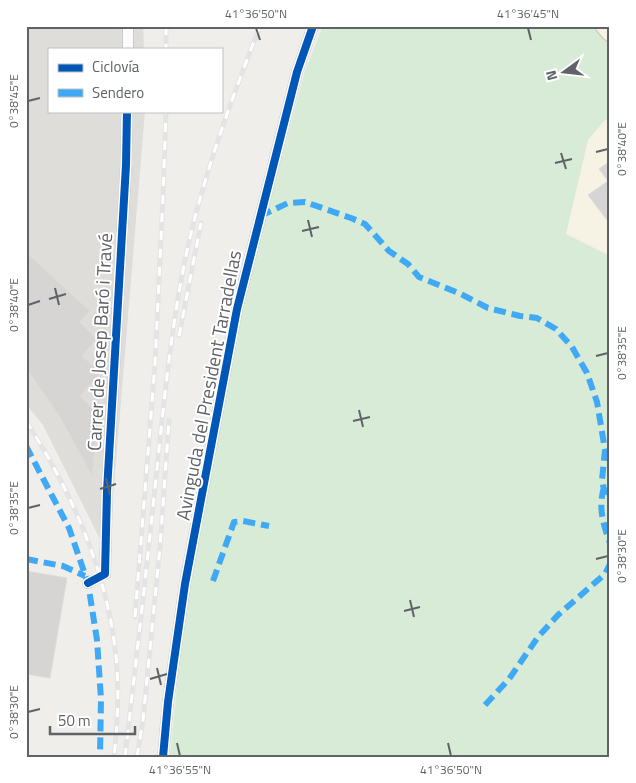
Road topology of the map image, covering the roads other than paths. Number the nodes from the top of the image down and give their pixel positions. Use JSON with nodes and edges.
{"nodes":[{"id":1,"x":128,"y":26,"type":"edge"},
{"id":2,"x":313,"y":26,"type":"edge"},
{"id":3,"x":604,"y":26,"type":"edge"},
{"id":4,"x":610,"y":33,"type":"edge"},
{"id":5,"x":128,"y":48,"type":"edge"},
{"id":6,"x":127,"y":112,"type":"edge"},
{"id":7,"x":105,"y":574,"type":"dead end"},
{"id":8,"x":163,"y":757,"type":"edge"}],
"edges":[{"from":1,"to":5,"type":"street"},
{"from":2,"to":8,"type":"street","name":"Avinguda del President Tarradellas"},
{"from":3,"to":4,"type":"main road"},
{"from":6,"to":7,"type":"street","name":"Carrer de Josep Baró i Travé"}]}
